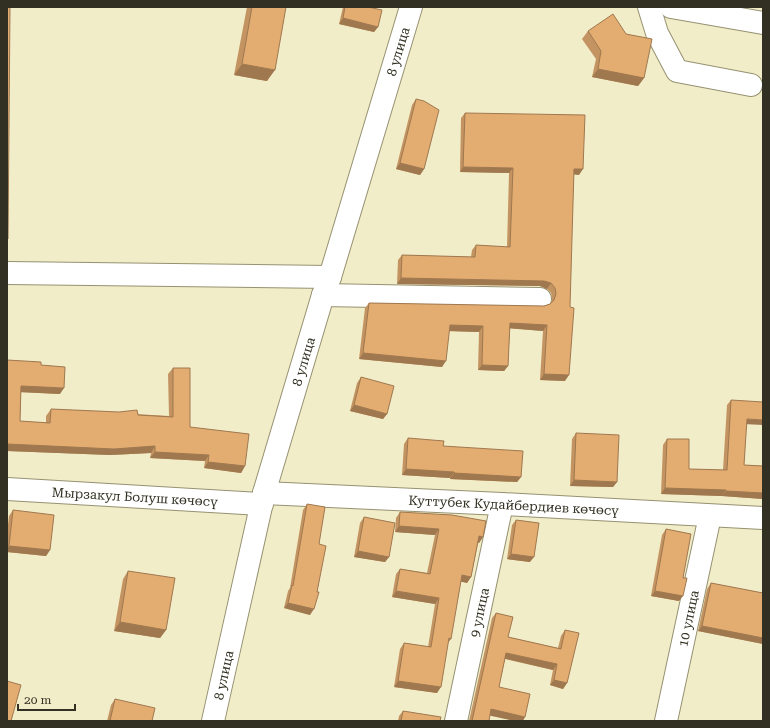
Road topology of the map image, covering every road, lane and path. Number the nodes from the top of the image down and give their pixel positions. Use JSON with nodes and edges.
{"nodes":[{"id":1,"x":411,"y":7,"type":"edge"},
{"id":2,"x":649,"y":7,"type":"edge"},
{"id":3,"x":671,"y":7,"type":"edge"},
{"id":4,"x":763,"y":23,"type":"edge"},
{"id":5,"x":751,"y":85,"type":"dead end"},
{"id":6,"x":7,"y":273,"type":"edge"},
{"id":7,"x":327,"y":286,"type":"junction"},
{"id":8,"x":540,"y":299,"type":"dead end"},
{"id":9,"x":7,"y":489,"type":"edge"},
{"id":10,"x":263,"y":499,"type":"junction"},
{"id":11,"x":502,"y":504,"type":"junction"},
{"id":12,"x":710,"y":516,"type":"junction"},
{"id":13,"x":763,"y":518,"type":"edge"},
{"id":14,"x":213,"y":721,"type":"edge"},
{"id":15,"x":456,"y":721,"type":"edge"},
{"id":16,"x":666,"y":721,"type":"edge"}],
"edges":[{"from":1,"to":7,"type":"street","name":"8 улица"},
{"from":2,"to":5,"type":"street"},
{"from":3,"to":4,"type":"street"},
{"from":6,"to":7,"type":"street"},
{"from":7,"to":8,"type":"street"},
{"from":7,"to":10,"type":"street","name":"8 улица"},
{"from":9,"to":10,"type":"street","name":"Мырзакул Болуш көчөсү"},
{"from":10,"to":11,"type":"street","name":"Куттубек Кудайбердиев көчөсү"},
{"from":10,"to":14,"type":"street","name":"8 улица"},
{"from":11,"to":12,"type":"street","name":"Куттубек Кудайбердиев көчөсү"},
{"from":11,"to":15,"type":"street","name":"9 улица"},
{"from":12,"to":13,"type":"street","name":"Куттубек Кудайбердиев көчөсү"},
{"from":12,"to":16,"type":"street","name":"10 улица"}]}
